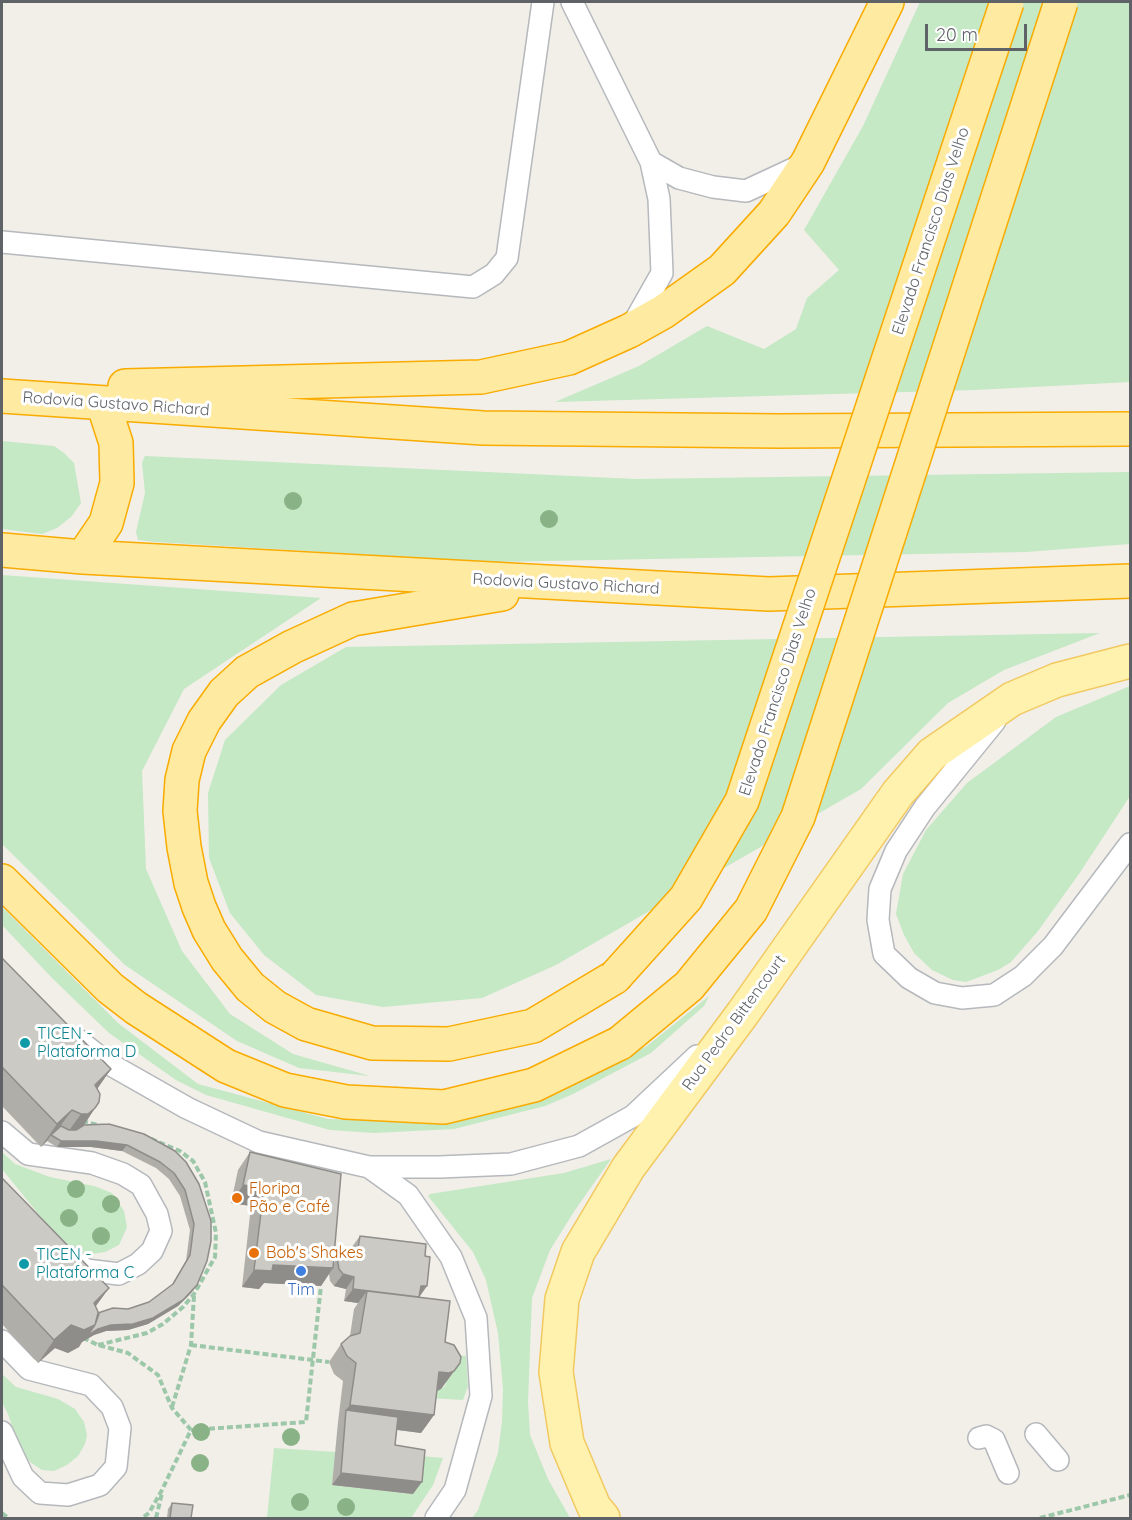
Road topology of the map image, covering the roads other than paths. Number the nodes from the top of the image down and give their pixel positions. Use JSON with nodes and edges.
{"nodes":[{"id":1,"x":543,"y":2,"type":"edge"},
{"id":2,"x":572,"y":2,"type":"edge"},
{"id":3,"x":887,"y":2,"type":"edge"},
{"id":4,"x":1007,"y":2,"type":"edge"},
{"id":5,"x":1061,"y":2,"type":"edge"},
{"id":6,"x":651,"y":162,"type":"junction"},
{"id":7,"x":808,"y":162,"type":"junction"},
{"id":8,"x":2,"y":242,"type":"edge"},
{"id":9,"x":629,"y":332,"type":"junction"},
{"id":10,"x":2,"y":389,"type":"edge"},
{"id":11,"x":2,"y":396,"type":"edge"},
{"id":12,"x":103,"y":404,"type":"junction"},
{"id":13,"x":1131,"y":429,"type":"edge"},
{"id":14,"x":2,"y":550,"type":"edge"},
{"id":15,"x":83,"y":557,"type":"junction"},
{"id":16,"x":1131,"y":581,"type":"edge"},
{"id":17,"x":563,"y":584,"type":"junction"},
{"id":18,"x":1131,"y":661,"type":"edge"},
{"id":19,"x":1012,"y":699,"type":"junction"},
{"id":20,"x":1131,"y":844,"type":"edge"},
{"id":21,"x":2,"y":881,"type":"edge"},
{"id":22,"x":743,"y":1013,"type":"junction"},
{"id":23,"x":68,"y":1030,"type":"edge"},
{"id":24,"x":2,"y":1132,"type":"edge"},
{"id":25,"x":369,"y":1167,"type":"junction"},
{"id":26,"x":56,"y":1245,"type":"edge"},
{"id":27,"x":2,"y":1341,"type":"edge"},
{"id":28,"x":2,"y":1432,"type":"edge"},
{"id":29,"x":1036,"y":1434,"type":"dead end"},
{"id":30,"x":979,"y":1438,"type":"dead end"},
{"id":31,"x":1058,"y":1460,"type":"dead end"},
{"id":32,"x":1008,"y":1473,"type":"dead end"},
{"id":33,"x":436,"y":1518,"type":"edge"},
{"id":34,"x":603,"y":1518,"type":"edge"}],
"edges":[{"from":1,"to":8,"type":"lane"},
{"from":2,"to":6,"type":"lane"},
{"from":3,"to":7,"type":"highway"},
{"from":4,"to":17,"type":"highway","name":"Elevado Francisco Dias Velho","bridge":true},
{"from":5,"to":21,"type":"highway","bridge":true},
{"from":6,"to":7,"type":"lane"},
{"from":6,"to":9,"type":"lane"},
{"from":7,"to":9,"type":"highway"},
{"from":9,"to":10,"type":"highway"},
{"from":11,"to":12,"type":"highway","name":"Rodovia Gustavo Richard"},
{"from":12,"to":13,"type":"highway","name":"Rodovia Gustavo Richard"},
{"from":12,"to":15,"type":"highway"},
{"from":14,"to":15,"type":"highway","name":"Rodovia Gustavo Richard"},
{"from":15,"to":17,"type":"highway","name":"Rodovia Gustavo Richard"},
{"from":16,"to":17,"type":"highway","name":"Rodovia Gustavo Richard"},
{"from":18,"to":19,"type":"main road","name":"Rua Pedro Bittencourt"},
{"from":19,"to":20,"type":"lane"},
{"from":19,"to":22,"type":"main road","name":"Rua Pedro Bittencourt"},
{"from":22,"to":25,"type":"lane"},
{"from":22,"to":34,"type":"main road","name":"Rua Pedro Bittencourt"},
{"from":23,"to":25,"type":"lane"},
{"from":24,"to":26,"type":"lane"},
{"from":25,"to":33,"type":"lane"},
{"from":27,"to":28,"type":"lane"},
{"from":29,"to":31,"type":"lane"},
{"from":30,"to":32,"type":"lane"}]}
